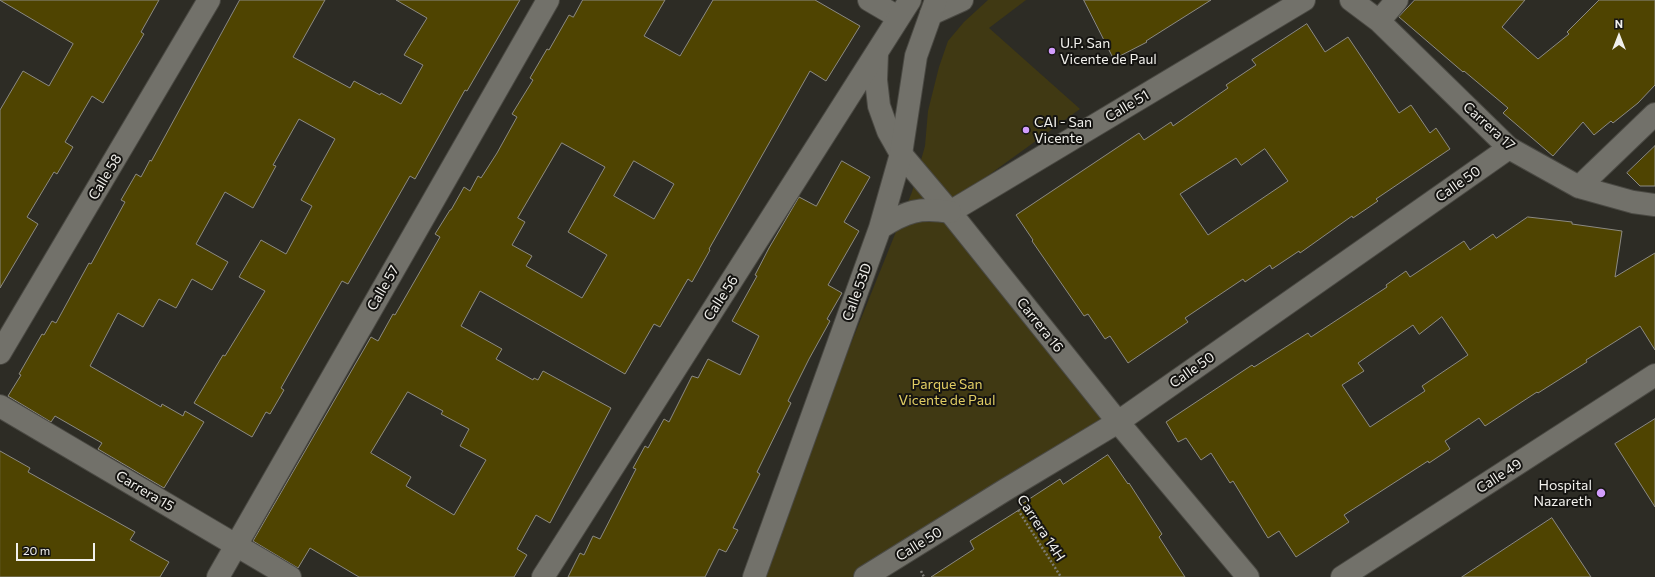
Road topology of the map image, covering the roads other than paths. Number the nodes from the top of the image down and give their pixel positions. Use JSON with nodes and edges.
{"nodes":[{"id":1,"x":209,"y":0,"type":"edge"},
{"id":2,"x":548,"y":0,"type":"edge"},
{"id":3,"x":868,"y":0,"type":"edge"},
{"id":4,"x":962,"y":0,"type":"edge"},
{"id":5,"x":1304,"y":0,"type":"edge"},
{"id":6,"x":1351,"y":0,"type":"edge"},
{"id":7,"x":1397,"y":0,"type":"edge"},
{"id":8,"x":933,"y":7,"type":"edge"},
{"id":9,"x":904,"y":9,"type":"edge"},
{"id":10,"x":1379,"y":21,"type":"junction"},
{"id":11,"x":877,"y":53,"type":"junction"},
{"id":12,"x":1655,"y":114,"type":"edge"},
{"id":13,"x":1509,"y":148,"type":"junction"},
{"id":14,"x":901,"y":154,"type":"junction"},
{"id":15,"x":1580,"y":187,"type":"junction"},
{"id":16,"x":1655,"y":205,"type":"edge"},
{"id":17,"x":950,"y":212,"type":"junction"},
{"id":18,"x":880,"y":228,"type":"junction"},
{"id":19,"x":0,"y":353,"type":"edge"},
{"id":20,"x":1655,"y":375,"type":"edge"},
{"id":21,"x":0,"y":406,"type":"edge"},
{"id":22,"x":1118,"y":422,"type":"junction"},
{"id":23,"x":236,"y":545,"type":"junction"},
{"id":24,"x":218,"y":577,"type":"edge"},
{"id":25,"x":290,"y":577,"type":"edge"},
{"id":26,"x":543,"y":577,"type":"edge"},
{"id":27,"x":754,"y":577,"type":"edge"},
{"id":28,"x":865,"y":577,"type":"edge"},
{"id":29,"x":1248,"y":577,"type":"edge"},
{"id":30,"x":1342,"y":577,"type":"edge"}],
"edges":[{"from":1,"to":19,"type":"street","name":"Calle 58"},
{"from":2,"to":23,"type":"street","name":"Calle 57"},
{"from":3,"to":9,"type":"street"},
{"from":4,"to":8,"type":"street"},
{"from":5,"to":17,"type":"street","name":"Calle 51"},
{"from":6,"to":10,"type":"street","name":"Carrera 17"},
{"from":7,"to":10,"type":"street"},
{"from":8,"to":14,"type":"street","name":"Calle 53D"},
{"from":9,"to":11,"type":"street","name":"Calle 56"},
{"from":10,"to":13,"type":"street","name":"Carrera 17"},
{"from":11,"to":14,"type":"street","name":"Carrera 16"},
{"from":11,"to":26,"type":"street","name":"Calle 56"},
{"from":12,"to":15,"type":"street"},
{"from":13,"to":15,"type":"street","name":"Carrera 17"},
{"from":13,"to":22,"type":"street","name":"Calle 50"},
{"from":14,"to":17,"type":"street","name":"Carrera 16"},
{"from":14,"to":18,"type":"street","name":"Calle 53D"},
{"from":15,"to":16,"type":"street","name":"Carrera 17"},
{"from":17,"to":18,"type":"street"},
{"from":17,"to":22,"type":"street","name":"Carrera 16"},
{"from":18,"to":27,"type":"street","name":"Calle 53D"},
{"from":20,"to":30,"type":"street","name":"Calle 49"},
{"from":21,"to":23,"type":"street","name":"Carrera 15"},
{"from":22,"to":28,"type":"street","name":"Calle 50"},
{"from":22,"to":29,"type":"street","name":"Carrera 16"},
{"from":23,"to":24,"type":"street","name":"Calle 57"},
{"from":23,"to":25,"type":"street","name":"Carrera 15"}]}
